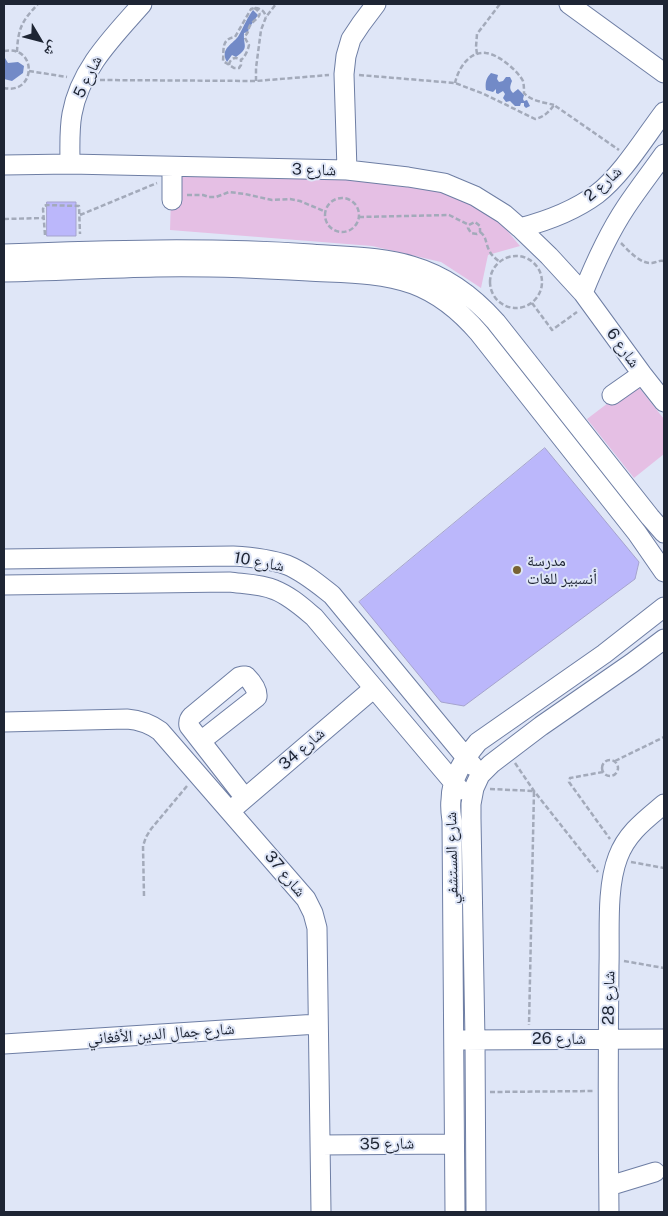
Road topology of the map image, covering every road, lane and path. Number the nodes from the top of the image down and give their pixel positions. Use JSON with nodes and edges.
{"nodes":[{"id":1,"x":38,"y":4,"type":"edge"},
{"id":2,"x":142,"y":4,"type":"edge"},
{"id":3,"x":276,"y":4,"type":"edge"},
{"id":4,"x":376,"y":4,"type":"edge"},
{"id":5,"x":500,"y":4,"type":"edge"},
{"id":6,"x":569,"y":4,"type":"edge"},
{"id":7,"x":254,"y":8,"type":"junction"},
{"id":8,"x":266,"y":17,"type":"junction"},
{"id":9,"x":4,"y":51,"type":"edge"},
{"id":10,"x":17,"y":52,"type":"junction"},
{"id":11,"x":477,"y":54,"type":"junction"},
{"id":12,"x":241,"y":60,"type":"junction"},
{"id":13,"x":229,"y":65,"type":"junction"},
{"id":14,"x":29,"y":71,"type":"junction"},
{"id":15,"x":664,"y":72,"type":"edge"},
{"id":16,"x":344,"y":74,"type":"junction"},
{"id":17,"x":84,"y":80,"type":"junction"},
{"id":18,"x":256,"y":81,"type":"junction"},
{"id":19,"x":455,"y":83,"type":"junction"},
{"id":20,"x":4,"y":88,"type":"edge"},
{"id":21,"x":554,"y":105,"type":"junction"},
{"id":22,"x":664,"y":112,"type":"edge"},
{"id":23,"x":664,"y":154,"type":"edge"},
{"id":24,"x":630,"y":158,"type":"junction"},
{"id":25,"x":70,"y":164,"type":"junction"},
{"id":26,"x":4,"y":165,"type":"edge"},
{"id":27,"x":346,"y":170,"type":"junction"},
{"id":28,"x":172,"y":172,"type":"junction"},
{"id":29,"x":172,"y":198,"type":"joint"},
{"id":30,"x":326,"y":212,"type":"junction"},
{"id":31,"x":80,"y":215,"type":"junction"},
{"id":32,"x":359,"y":217,"type":"junction"},
{"id":33,"x":44,"y":218,"type":"junction"},
{"id":34,"x":4,"y":219,"type":"edge"},
{"id":35,"x":470,"y":225,"type":"junction"},
{"id":36,"x":520,"y":228,"type":"junction"},
{"id":37,"x":480,"y":232,"type":"junction"},
{"id":38,"x":610,"y":233,"type":"junction"},
{"id":39,"x":80,"y":234,"type":"dead end"},
{"id":40,"x":45,"y":235,"type":"dead end"},
{"id":41,"x":4,"y":254,"type":"edge"},
{"id":42,"x":156,"y":259,"type":"junction"},
{"id":43,"x":664,"y":261,"type":"edge"},
{"id":44,"x":500,"y":262,"type":"junction"},
{"id":45,"x":4,"y":272,"type":"edge"},
{"id":46,"x":587,"y":298,"type":"junction"},
{"id":47,"x":532,"y":303,"type":"junction"},
{"id":48,"x":642,"y":374,"type":"junction"},
{"id":49,"x":612,"y":395,"type":"dead end"},
{"id":50,"x":664,"y":402,"type":"edge"},
{"id":51,"x":664,"y":533,"type":"edge"},
{"id":52,"x":4,"y":559,"type":"edge"},
{"id":53,"x":664,"y":572,"type":"edge"},
{"id":54,"x":4,"y":585,"type":"edge"},
{"id":55,"x":664,"y":607,"type":"edge"},
{"id":56,"x":664,"y":639,"type":"edge"},
{"id":57,"x":378,"y":650,"type":"junction"},
{"id":58,"x":357,"y":668,"type":"junction"},
{"id":59,"x":403,"y":681,"type":"junction"},
{"id":60,"x":379,"y":694,"type":"junction"},
{"id":61,"x":4,"y":722,"type":"edge"},
{"id":62,"x":664,"y":737,"type":"edge"},
{"id":63,"x":201,"y":742,"type":"dead end"},
{"id":64,"x":507,"y":752,"type":"junction"},
{"id":65,"x":466,"y":757,"type":"junction"},
{"id":66,"x":615,"y":761,"type":"junction"},
{"id":67,"x":603,"y":772,"type":"junction"},
{"id":68,"x":198,"y":774,"type":"junction"},
{"id":69,"x":454,"y":783,"type":"junction"},
{"id":70,"x":475,"y":789,"type":"junction"},
{"id":71,"x":534,"y":791,"type":"junction"},
{"id":72,"x":245,"y":798,"type":"junction"},
{"id":73,"x":664,"y":804,"type":"edge"},
{"id":74,"x":230,"y":811,"type":"junction"},
{"id":75,"x":618,"y":856,"type":"junction"},
{"id":76,"x":664,"y":868,"type":"edge"},
{"id":77,"x":611,"y":888,"type":"junction"},
{"id":78,"x":144,"y":896,"type":"dead end"},
{"id":79,"x":609,"y":959,"type":"junction"},
{"id":80,"x":664,"y":968,"type":"edge"},
{"id":81,"x":318,"y":1024,"type":"junction"},
{"id":82,"x":529,"y":1039,"type":"junction"},
{"id":83,"x":608,"y":1039,"type":"junction"},
{"id":84,"x":664,"y":1039,"type":"edge"},
{"id":85,"x":453,"y":1040,"type":"junction"},
{"id":86,"x":475,"y":1040,"type":"junction"},
{"id":87,"x":4,"y":1044,"type":"edge"},
{"id":88,"x":608,"y":1091,"type":"junction"},
{"id":89,"x":475,"y":1093,"type":"junction"},
{"id":90,"x":454,"y":1144,"type":"junction"},
{"id":91,"x":320,"y":1145,"type":"junction"},
{"id":92,"x":656,"y":1172,"type":"dead end"},
{"id":93,"x":609,"y":1186,"type":"junction"},
{"id":94,"x":321,"y":1212,"type":"edge"},
{"id":95,"x":455,"y":1212,"type":"edge"},
{"id":96,"x":476,"y":1212,"type":"edge"},
{"id":97,"x":609,"y":1212,"type":"edge"}],
"edges":[{"from":1,"to":10,"type":"path"},
{"from":2,"to":17,"type":"street","name":"شارع 5"},
{"from":3,"to":8,"type":"path"},
{"from":4,"to":16,"type":"street"},
{"from":5,"to":11,"type":"path"},
{"from":6,"to":15,"type":"street"},
{"from":7,"to":8,"type":"path"},
{"from":7,"to":12,"type":"path"},
{"from":7,"to":13,"type":"path"},
{"from":8,"to":18,"type":"path"},
{"from":9,"to":10,"type":"path"},
{"from":10,"to":14,"type":"path"},
{"from":11,"to":19,"type":"path"},
{"from":11,"to":21,"type":"path"},
{"from":12,"to":13,"type":"path"},
{"from":12,"to":13,"type":"path"},
{"from":14,"to":17,"type":"path"},
{"from":14,"to":20,"type":"path"},
{"from":16,"to":18,"type":"path"},
{"from":16,"to":19,"type":"path"},
{"from":16,"to":27,"type":"street"},
{"from":17,"to":18,"type":"path"},
{"from":17,"to":25,"type":"street","name":"شارع 5"},
{"from":19,"to":21,"type":"path"},
{"from":21,"to":24,"type":"path"},
{"from":22,"to":24,"type":"street","name":"شارع 2"},
{"from":23,"to":38,"type":"street","name":"شارع 2"},
{"from":24,"to":36,"type":"street","name":"شارع 2"},
{"from":25,"to":26,"type":"street","name":"شارع 3"},
{"from":25,"to":28,"type":"street","name":"شارع 3"},
{"from":27,"to":28,"type":"street","name":"شارع 3"},
{"from":27,"to":36,"type":"street","name":"شارع 3"},
{"from":28,"to":29,"type":"street"},
{"from":28,"to":31,"type":"path"},
{"from":29,"to":30,"type":"path"},
{"from":30,"to":32,"type":"path"},
{"from":30,"to":32,"type":"path"},
{"from":31,"to":33,"type":"path"},
{"from":31,"to":39,"type":"path"},
{"from":32,"to":35,"type":"path"},
{"from":33,"to":34,"type":"path"},
{"from":33,"to":40,"type":"path"},
{"from":35,"to":37,"type":"path"},
{"from":35,"to":37,"type":"path"},
{"from":36,"to":46,"type":"street","name":"شارع 3"},
{"from":37,"to":44,"type":"path"},
{"from":38,"to":43,"type":"path"},
{"from":38,"to":46,"type":"street","name":"شارع 2"},
{"from":41,"to":42,"type":"street"},
{"from":42,"to":45,"type":"street"},
{"from":42,"to":51,"type":"street"},
{"from":42,"to":53,"type":"street"},
{"from":44,"to":47,"type":"path"},
{"from":44,"to":47,"type":"path"},
{"from":46,"to":47,"type":"path"},
{"from":46,"to":48,"type":"street","name":"شارع 6"},
{"from":48,"to":49,"type":"street"},
{"from":48,"to":50,"type":"street","name":"شارع 6"},
{"from":52,"to":57,"type":"street","name":"شارع 10"},
{"from":54,"to":58,"type":"street","name":"شارع 10"},
{"from":55,"to":65,"type":"street","name":"شارع المستشفي"},
{"from":56,"to":64,"type":"street"},
{"from":57,"to":58,"type":"street"},
{"from":57,"to":59,"type":"street","name":"شارع 10"},
{"from":58,"to":60,"type":"street","name":"شارع 10"},
{"from":59,"to":60,"type":"street","name":"شارع 34"},
{"from":59,"to":65,"type":"street","name":"شارع 10"},
{"from":60,"to":69,"type":"street","name":"شارع 10"},
{"from":60,"to":72,"type":"street","name":"شارع 34"},
{"from":61,"to":68,"type":"street","name":"شارع 37"},
{"from":62,"to":66,"type":"path"},
{"from":63,"to":72,"type":"street"},
{"from":64,"to":70,"type":"street"},
{"from":64,"to":71,"type":"path"},
{"from":65,"to":69,"type":"street","name":"شارع المستشفي"},
{"from":65,"to":70,"type":"street","name":"شارع 10"},
{"from":66,"to":67,"type":"path"},
{"from":66,"to":67,"type":"path"},
{"from":67,"to":75,"type":"path"},
{"from":68,"to":74,"type":"street","name":"شارع 37"},
{"from":68,"to":78,"type":"path"},
{"from":69,"to":70,"type":"street","name":"شارع 10"},
{"from":69,"to":85,"type":"street","name":"شارع المستشفي"},
{"from":70,"to":71,"type":"path"},
{"from":70,"to":86,"type":"street","name":"شارع المستشفي"},
{"from":71,"to":77,"type":"path"},
{"from":71,"to":82,"type":"path"},
{"from":72,"to":74,"type":"street","name":"شارع 34"},
{"from":73,"to":75,"type":"street","name":"شارع 28"},
{"from":74,"to":81,"type":"street","name":"شارع 37"},
{"from":75,"to":76,"type":"path"},
{"from":75,"to":77,"type":"street","name":"شارع 28"},
{"from":77,"to":79,"type":"street","name":"شارع 28"},
{"from":79,"to":80,"type":"path"},
{"from":79,"to":83,"type":"street","name":"شارع 28"},
{"from":81,"to":87,"type":"street","name":"شارع جمال الدين الأفغاني"},
{"from":81,"to":91,"type":"street","name":"شارع 37"},
{"from":82,"to":83,"type":"street","name":"شارع 26"},
{"from":82,"to":86,"type":"street","name":"شارع 26"},
{"from":83,"to":84,"type":"street","name":"شارع 26"},
{"from":83,"to":88,"type":"street","name":"شارع 28"},
{"from":85,"to":86,"type":"street","name":"شارع 26"},
{"from":85,"to":90,"type":"street","name":"شارع المستشفي"},
{"from":86,"to":89,"type":"street","name":"شارع المستشفي"},
{"from":88,"to":89,"type":"path"},
{"from":88,"to":93,"type":"street","name":"شارع 28"},
{"from":89,"to":96,"type":"street","name":"شارع المستشفي"},
{"from":90,"to":91,"type":"street","name":"شارع 35"},
{"from":90,"to":95,"type":"street","name":"شارع المستشفي"},
{"from":91,"to":94,"type":"street","name":"شارع 37"},
{"from":92,"to":93,"type":"street"},
{"from":93,"to":97,"type":"street","name":"شارع 28"}]}
